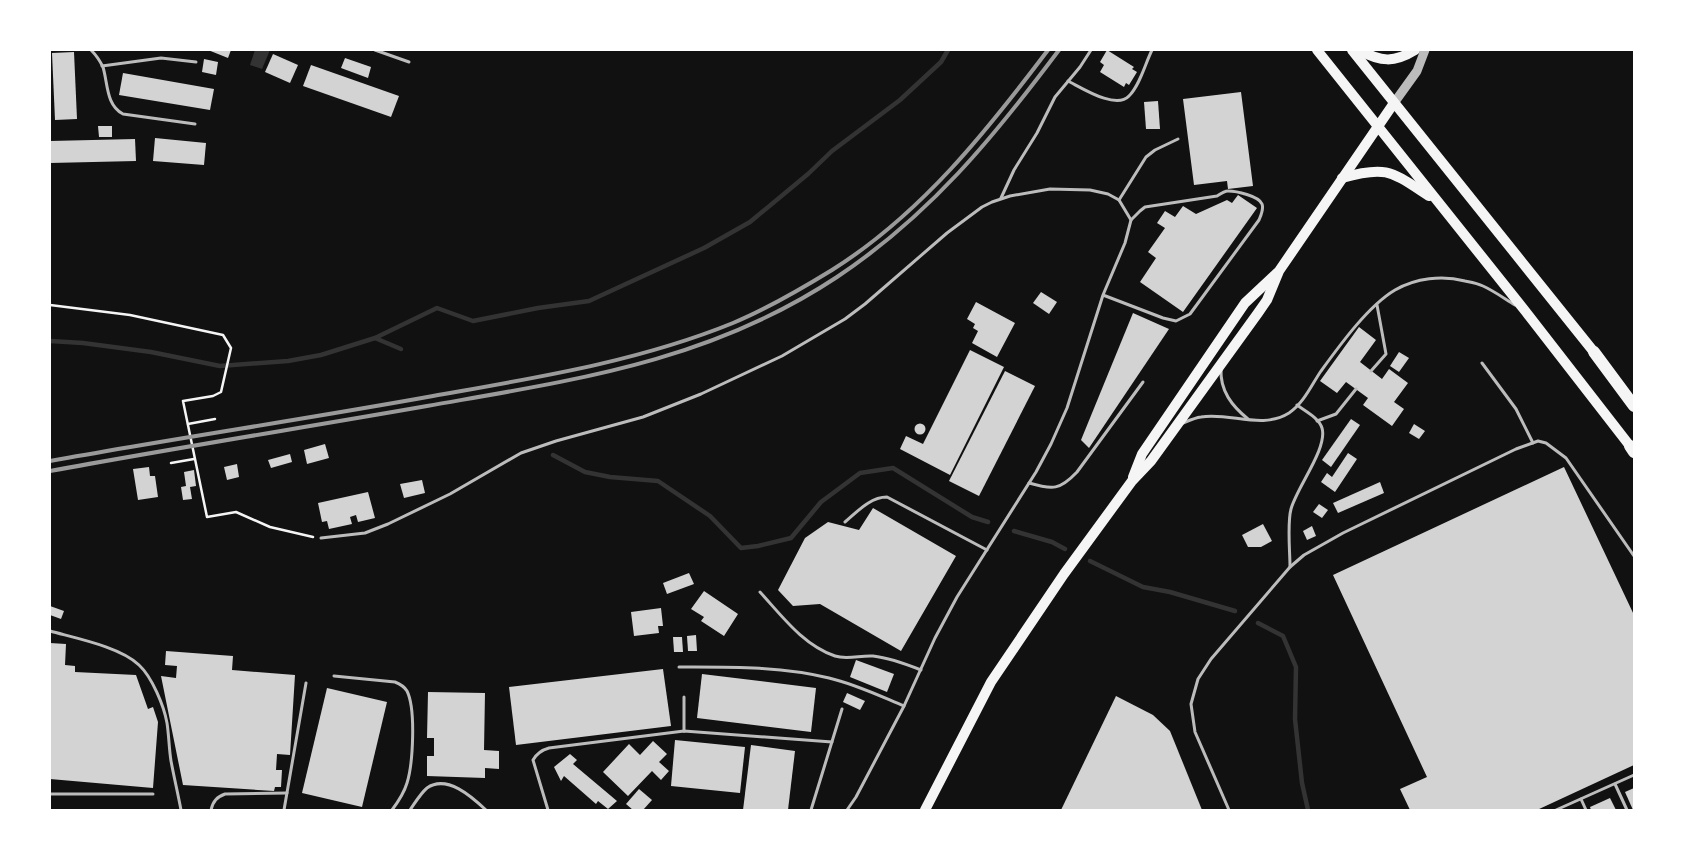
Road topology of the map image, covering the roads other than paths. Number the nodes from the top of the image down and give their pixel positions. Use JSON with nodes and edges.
{"nodes":[{"id":1,"x":91,"y":50,"type":"edge"},
{"id":2,"x":375,"y":50,"type":"edge"},
{"id":3,"x":1091,"y":50,"type":"edge"},
{"id":4,"x":1152,"y":50,"type":"edge"},
{"id":5,"x":1317,"y":50,"type":"edge"},
{"id":6,"x":1352,"y":50,"type":"edge"},
{"id":7,"x":1359,"y":50,"type":"edge"},
{"id":8,"x":1415,"y":50,"type":"edge"},
{"id":9,"x":1425,"y":50,"type":"edge"},
{"id":10,"x":196,"y":62,"type":"dead end"},
{"id":11,"x":409,"y":62,"type":"dead end"},
{"id":12,"x":102,"y":66,"type":"junction"},
{"id":13,"x":1068,"y":81,"type":"junction"},
{"id":14,"x":1394,"y":103,"type":"junction"},
{"id":15,"x":195,"y":124,"type":"dead end"},
{"id":16,"x":1378,"y":126,"type":"junction"},
{"id":17,"x":1178,"y":139,"type":"dead end"},
{"id":18,"x":1342,"y":178,"type":"junction"},
{"id":19,"x":1001,"y":199,"type":"junction"},
{"id":20,"x":1119,"y":200,"type":"junction"},
{"id":21,"x":1438,"y":202,"type":"junction"},
{"id":22,"x":1132,"y":220,"type":"junction"},
{"id":23,"x":1279,"y":271,"type":"junction"},
{"id":24,"x":1103,"y":295,"type":"junction"},
{"id":25,"x":1377,"y":304,"type":"junction"},
{"id":26,"x":1526,"y":312,"type":"junction"},
{"id":27,"x":1594,"y":352,"type":"junction"},
{"id":28,"x":1482,"y":362,"type":"dead end"},
{"id":29,"x":1222,"y":363,"type":"junction"},
{"id":30,"x":1371,"y":371,"type":"dead end"},
{"id":31,"x":1143,"y":382,"type":"dead end"},
{"id":32,"x":1356,"y":390,"type":"dead end"},
{"id":33,"x":1634,"y":398,"type":"edge"},
{"id":34,"x":1297,"y":405,"type":"junction"},
{"id":35,"x":1634,"y":406,"type":"edge"},
{"id":36,"x":1248,"y":419,"type":"junction"},
{"id":37,"x":1317,"y":421,"type":"junction"},
{"id":38,"x":1178,"y":425,"type":"junction"},
{"id":39,"x":1533,"y":442,"type":"junction"},
{"id":40,"x":1633,"y":450,"type":"edge"},
{"id":41,"x":1132,"y":481,"type":"junction"},
{"id":42,"x":1029,"y":483,"type":"junction"},
{"id":43,"x":845,"y":522,"type":"dead end"},
{"id":44,"x":321,"y":538,"type":"road end"},
{"id":45,"x":987,"y":550,"type":"junction"},
{"id":46,"x":1634,"y":556,"type":"edge"},
{"id":47,"x":1290,"y":567,"type":"junction"},
{"id":48,"x":760,"y":592,"type":"dead end"},
{"id":49,"x":50,"y":631,"type":"edge"},
{"id":50,"x":679,"y":667,"type":"dead end"},
{"id":51,"x":921,"y":670,"type":"junction"},
{"id":52,"x":334,"y":676,"type":"dead end"},
{"id":53,"x":306,"y":683,"type":"dead end"},
{"id":54,"x":684,"y":697,"type":"dead end"},
{"id":55,"x":904,"y":706,"type":"junction"},
{"id":56,"x":842,"y":709,"type":"dead end"},
{"id":57,"x":684,"y":731,"type":"junction"},
{"id":58,"x":832,"y":742,"type":"junction"},
{"id":59,"x":1634,"y":775,"type":"edge"},
{"id":60,"x":1615,"y":784,"type":"junction"},
{"id":61,"x":287,"y":793,"type":"junction"},
{"id":62,"x":50,"y":794,"type":"edge"},
{"id":63,"x":153,"y":794,"type":"dead end"},
{"id":64,"x":1581,"y":799,"type":"junction"},
{"id":65,"x":181,"y":810,"type":"edge"},
{"id":66,"x":212,"y":810,"type":"edge"},
{"id":67,"x":284,"y":810,"type":"edge"},
{"id":68,"x":392,"y":810,"type":"edge"},
{"id":69,"x":410,"y":810,"type":"edge"},
{"id":70,"x":486,"y":810,"type":"edge"},
{"id":71,"x":548,"y":810,"type":"edge"},
{"id":72,"x":811,"y":810,"type":"edge"},
{"id":73,"x":846,"y":810,"type":"edge"},
{"id":74,"x":924,"y":810,"type":"edge"},
{"id":75,"x":1229,"y":810,"type":"edge"},
{"id":76,"x":1556,"y":810,"type":"edge"},
{"id":77,"x":1586,"y":810,"type":"edge"},
{"id":78,"x":1627,"y":810,"type":"edge"}],
"edges":[{"from":1,"to":12,"type":"lane"},
{"from":2,"to":11,"type":"lane"},
{"from":3,"to":13,"type":"lane"},
{"from":4,"to":13,"type":"lane"},
{"from":5,"to":16,"type":"main road"},
{"from":6,"to":14,"type":"main road"},
{"from":7,"to":8,"type":"main road"},
{"from":9,"to":14,"type":"street"},
{"from":10,"to":12,"type":"lane"},
{"from":12,"to":15,"type":"lane"},
{"from":13,"to":19,"type":"lane"},
{"from":14,"to":16,"type":"main road"},
{"from":14,"to":27,"type":"main road"},
{"from":16,"to":18,"type":"main road"},
{"from":16,"to":21,"type":"main road"},
{"from":17,"to":20,"type":"lane"},
{"from":18,"to":21,"type":"main road"},
{"from":18,"to":23,"type":"main road"},
{"from":19,"to":20,"type":"lane"},
{"from":19,"to":44,"type":"lane"},
{"from":20,"to":22,"type":"lane"},
{"from":21,"to":26,"type":"main road"},
{"from":22,"to":24,"type":"lane"},
{"from":22,"to":24,"type":"lane"},
{"from":23,"to":29,"type":"main road"},
{"from":23,"to":41,"type":"main road"},
{"from":24,"to":42,"type":"lane"},
{"from":25,"to":26,"type":"lane"},
{"from":25,"to":30,"type":"lane"},
{"from":25,"to":34,"type":"lane"},
{"from":26,"to":40,"type":"main road"},
{"from":27,"to":33,"type":"highway"},
{"from":27,"to":35,"type":"highway"},
{"from":28,"to":39,"type":"lane"},
{"from":29,"to":36,"type":"lane"},
{"from":29,"to":38,"type":"main road"},
{"from":31,"to":42,"type":"lane"},
{"from":32,"to":37,"type":"lane"},
{"from":34,"to":36,"type":"lane"},
{"from":34,"to":37,"type":"lane"},
{"from":36,"to":38,"type":"lane"},
{"from":37,"to":47,"type":"lane"},
{"from":38,"to":41,"type":"main road"},
{"from":39,"to":46,"type":"lane"},
{"from":39,"to":47,"type":"lane"},
{"from":41,"to":74,"type":"main road"},
{"from":42,"to":45,"type":"lane"},
{"from":43,"to":45,"type":"lane"},
{"from":45,"to":51,"type":"lane"},
{"from":47,"to":75,"type":"lane"},
{"from":48,"to":51,"type":"lane"},
{"from":49,"to":65,"type":"lane"},
{"from":50,"to":55,"type":"lane"},
{"from":51,"to":55,"type":"lane"},
{"from":52,"to":68,"type":"lane"},
{"from":53,"to":61,"type":"lane"},
{"from":54,"to":57,"type":"lane"},
{"from":55,"to":73,"type":"lane"},
{"from":56,"to":58,"type":"lane"},
{"from":57,"to":58,"type":"lane"},
{"from":57,"to":71,"type":"lane"},
{"from":58,"to":72,"type":"lane"},
{"from":59,"to":60,"type":"lane"},
{"from":60,"to":64,"type":"lane"},
{"from":60,"to":78,"type":"lane"},
{"from":61,"to":66,"type":"lane"},
{"from":61,"to":67,"type":"lane"},
{"from":62,"to":63,"type":"lane"},
{"from":64,"to":76,"type":"lane"},
{"from":64,"to":77,"type":"lane"},
{"from":69,"to":70,"type":"lane"}]}
